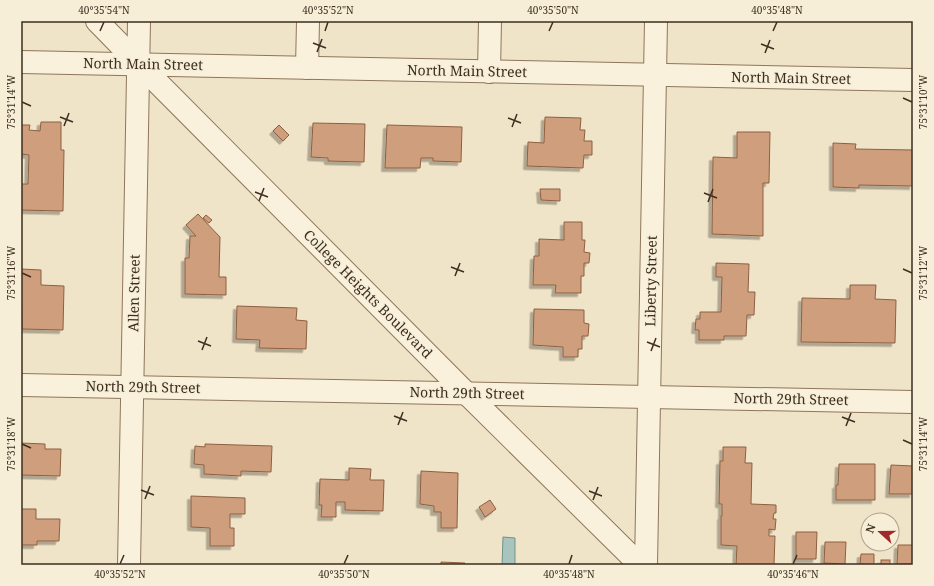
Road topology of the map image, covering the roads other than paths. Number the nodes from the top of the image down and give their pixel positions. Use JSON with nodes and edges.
{"nodes":[{"id":1,"x":97,"y":21,"type":"edge"},
{"id":2,"x":139,"y":21,"type":"edge"},
{"id":3,"x":308,"y":21,"type":"edge"},
{"id":4,"x":490,"y":21,"type":"edge"},
{"id":5,"x":656,"y":21,"type":"edge"},
{"id":6,"x":21,"y":62,"type":"edge"},
{"id":7,"x":138,"y":64,"type":"junction"},
{"id":8,"x":307,"y":68,"type":"junction"},
{"id":9,"x":489,"y":72,"type":"junction"},
{"id":10,"x":655,"y":75,"type":"junction"},
{"id":11,"x":913,"y":80,"type":"edge"},
{"id":12,"x":21,"y":385,"type":"edge"},
{"id":13,"x":132,"y":387,"type":"junction"},
{"id":14,"x":466,"y":393,"type":"junction"},
{"id":15,"x":649,"y":396,"type":"junction"},
{"id":16,"x":913,"y":402,"type":"edge"},
{"id":17,"x":129,"y":565,"type":"edge"},
{"id":18,"x":640,"y":565,"type":"edge"},
{"id":19,"x":646,"y":565,"type":"edge"}],
"edges":[{"from":1,"to":7,"type":"street","name":"College Heights Boulevard"},
{"from":2,"to":7,"type":"street","name":"Allen Street"},
{"from":3,"to":8,"type":"street"},
{"from":4,"to":9,"type":"street"},
{"from":5,"to":10,"type":"street","name":"Liberty Street"},
{"from":6,"to":7,"type":"street","name":"North Main Street"},
{"from":7,"to":8,"type":"street","name":"North Main Street"},
{"from":7,"to":13,"type":"street","name":"Allen Street"},
{"from":7,"to":14,"type":"street","name":"College Heights Boulevard"},
{"from":8,"to":9,"type":"street","name":"North Main Street"},
{"from":9,"to":10,"type":"street","name":"North Main Street"},
{"from":10,"to":11,"type":"street","name":"North Main Street"},
{"from":10,"to":15,"type":"street","name":"Liberty Street"},
{"from":12,"to":13,"type":"street","name":"North 29th Street"},
{"from":13,"to":14,"type":"street","name":"North 29th Street"},
{"from":13,"to":17,"type":"street","name":"Allen Street"},
{"from":14,"to":15,"type":"street","name":"North 29th Street"},
{"from":14,"to":18,"type":"street","name":"College Heights Boulevard"},
{"from":15,"to":16,"type":"street","name":"North 29th Street"},
{"from":15,"to":19,"type":"street","name":"Liberty Street"}]}
